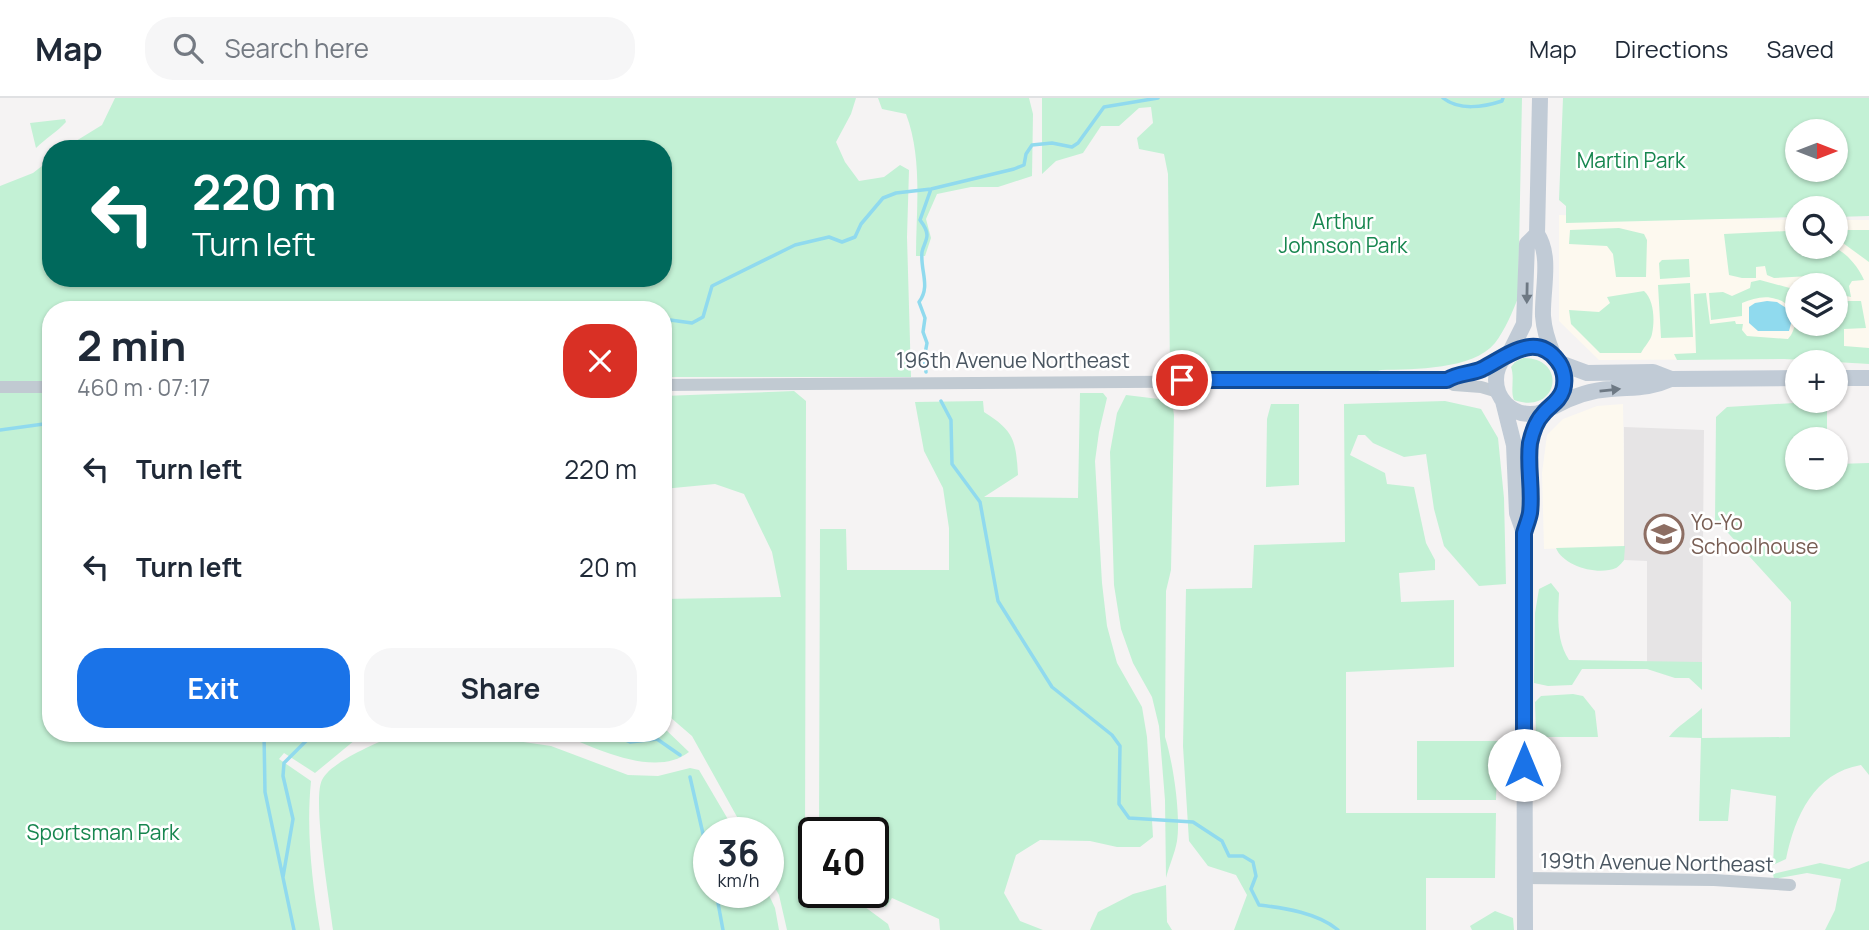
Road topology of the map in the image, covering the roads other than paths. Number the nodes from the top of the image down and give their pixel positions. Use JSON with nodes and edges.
{"nodes":[{"id":1,"x":1540,"y":106,"type":"edge"},
{"id":2,"x":1537,"y":234,"type":"junction"},
{"id":3,"x":1508,"y":354,"type":"junction"},
{"id":4,"x":1556,"y":359,"type":"junction"},
{"id":5,"x":1785,"y":378,"type":"edge"},
{"id":6,"x":1848,"y":378,"type":"edge"},
{"id":7,"x":1869,"y":378,"type":"edge"},
{"id":8,"x":1671,"y":379,"type":"junction"},
{"id":9,"x":1447,"y":380,"type":"junction"},
{"id":10,"x":672,"y":385,"type":"edge"},
{"id":11,"x":0,"y":387,"type":"edge"},
{"id":12,"x":42,"y":387,"type":"edge"},
{"id":13,"x":1500,"y":397,"type":"junction"},
{"id":14,"x":1547,"y":410,"type":"junction"},
{"id":15,"x":1524,"y":533,"type":"junction"},
{"id":16,"x":1524,"y":878,"type":"junction"},
{"id":17,"x":1790,"y":885,"type":"dead end"},
{"id":18,"x":1525,"y":930,"type":"edge"}],
"edges":[{"from":1,"to":2,"type":"street"},
{"from":2,"to":3,"type":"street","one_way":true},
{"from":2,"to":4,"type":"street"},
{"from":3,"to":4,"type":"street"},
{"from":3,"to":9,"type":"street","name":"196th Avenue Northeast"},
{"from":3,"to":13,"type":"street"},
{"from":4,"to":8,"type":"street"},
{"from":4,"to":14,"type":"street"},
{"from":5,"to":8,"type":"street"},
{"from":6,"to":7,"type":"street"},
{"from":14,"to":8,"type":"street","one_way":true},
{"from":9,"to":10,"type":"street","name":"196th Avenue Northeast"},
{"from":9,"to":13,"type":"street","name":"196th Avenue Northeast"},
{"from":11,"to":12,"type":"street"},
{"from":13,"to":14,"type":"street"},
{"from":13,"to":15,"type":"street"},
{"from":14,"to":15,"type":"street"},
{"from":15,"to":16,"type":"street"},
{"from":16,"to":17,"type":"street","name":"199th Avenue Northeast"},
{"from":16,"to":18,"type":"street"}]}
